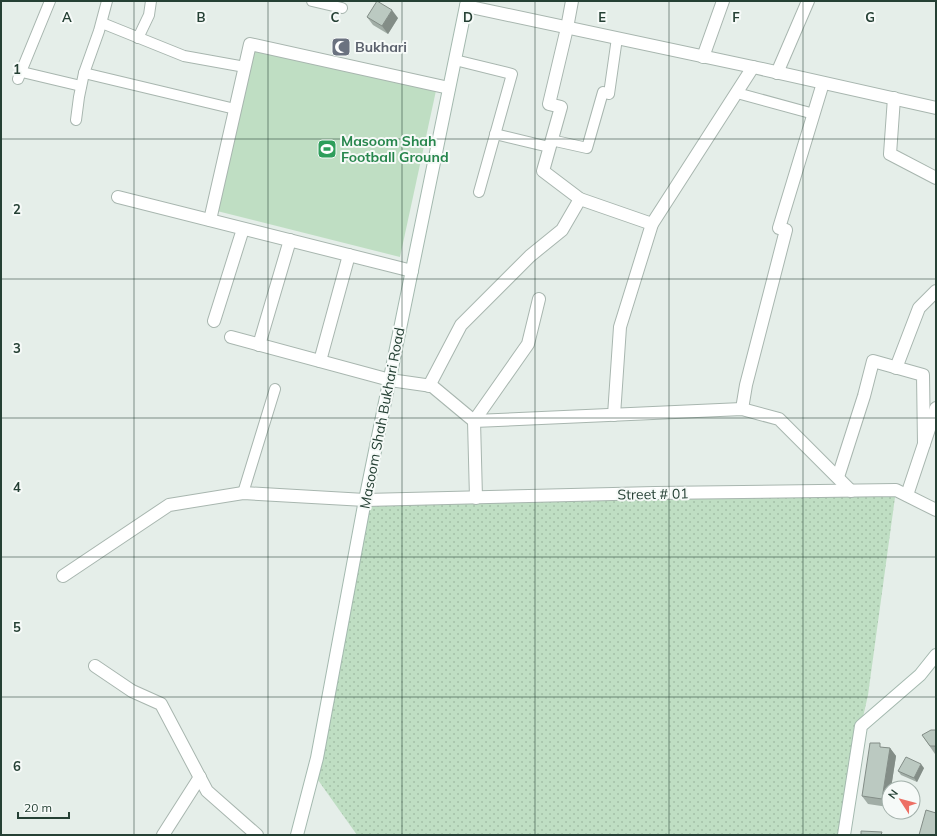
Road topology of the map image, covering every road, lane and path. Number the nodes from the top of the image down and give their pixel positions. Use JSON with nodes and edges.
{"nodes":[{"id":1,"x":50,"y":1,"type":"edge"},
{"id":2,"x":107,"y":1,"type":"edge"},
{"id":3,"x":151,"y":1,"type":"edge"},
{"id":4,"x":312,"y":1,"type":"edge"},
{"id":5,"x":572,"y":1,"type":"edge"},
{"id":6,"x":723,"y":1,"type":"edge"},
{"id":7,"x":808,"y":1,"type":"edge"},
{"id":8,"x":466,"y":4,"type":"edge"},
{"id":9,"x":342,"y":8,"type":"dead end"},
{"id":10,"x":102,"y":23,"type":"junction"},
{"id":11,"x":566,"y":28,"type":"junction"},
{"id":12,"x":138,"y":38,"type":"junction"},
{"id":13,"x":617,"y":38,"type":"junction"},
{"id":14,"x":703,"y":57,"type":"junction"},
{"id":15,"x":455,"y":60,"type":"junction"},
{"id":16,"x":245,"y":67,"type":"junction"},
{"id":17,"x":753,"y":67,"type":"junction"},
{"id":18,"x":84,"y":73,"type":"junction"},
{"id":19,"x":777,"y":73,"type":"junction"},
{"id":20,"x":823,"y":83,"type":"junction"},
{"id":21,"x":82,"y":86,"type":"junction"},
{"id":22,"x":449,"y":88,"type":"junction"},
{"id":23,"x":737,"y":93,"type":"junction"},
{"id":24,"x":894,"y":98,"type":"junction"},
{"id":25,"x":936,"y":108,"type":"edge"},
{"id":26,"x":235,"y":109,"type":"junction"},
{"id":27,"x":814,"y":114,"type":"junction"},
{"id":28,"x":76,"y":120,"type":"dead end"},
{"id":29,"x":495,"y":134,"type":"junction"},
{"id":30,"x":550,"y":143,"type":"junction"},
{"id":31,"x":936,"y":178,"type":"edge"},
{"id":32,"x":479,"y":192,"type":"dead end"},
{"id":33,"x":118,"y":197,"type":"dead end"},
{"id":34,"x":580,"y":199,"type":"junction"},
{"id":35,"x":210,"y":220,"type":"junction"},
{"id":36,"x":652,"y":224,"type":"junction"},
{"id":37,"x":243,"y":229,"type":"junction"},
{"id":38,"x":290,"y":240,"type":"junction"},
{"id":39,"x":349,"y":255,"type":"junction"},
{"id":40,"x":412,"y":271,"type":"junction"},
{"id":41,"x":936,"y":291,"type":"edge"},
{"id":42,"x":538,"y":299,"type":"dead end"},
{"id":43,"x":214,"y":321,"type":"dead end"},
{"id":44,"x":231,"y":337,"type":"dead end"},
{"id":45,"x":259,"y":344,"type":"junction"},
{"id":46,"x":320,"y":361,"type":"junction"},
{"id":47,"x":896,"y":368,"type":"junction"},
{"id":48,"x":390,"y":380,"type":"junction"},
{"id":49,"x":429,"y":386,"type":"junction"},
{"id":50,"x":275,"y":389,"type":"dead end"},
{"id":51,"x":936,"y":408,"type":"edge"},
{"id":52,"x":742,"y":409,"type":"junction"},
{"id":53,"x":614,"y":415,"type":"junction"},
{"id":54,"x":474,"y":421,"type":"junction"},
{"id":55,"x":924,"y":444,"type":"junction"},
{"id":56,"x":838,"y":477,"type":"junction"},
{"id":57,"x":851,"y":491,"type":"junction"},
{"id":58,"x":244,"y":493,"type":"junction"},
{"id":59,"x":907,"y":496,"type":"junction"},
{"id":60,"x":476,"y":498,"type":"junction"},
{"id":61,"x":366,"y":500,"type":"junction"},
{"id":62,"x":936,"y":510,"type":"edge"},
{"id":63,"x":63,"y":576,"type":"dead end"},
{"id":64,"x":936,"y":655,"type":"edge"},
{"id":65,"x":95,"y":666,"type":"dead end"},
{"id":66,"x":200,"y":777,"type":"junction"},
{"id":67,"x":163,"y":835,"type":"edge"},
{"id":68,"x":257,"y":835,"type":"edge"},
{"id":69,"x":297,"y":835,"type":"edge"},
{"id":70,"x":844,"y":835,"type":"edge"}],
"edges":[{"from":1,"to":21,"type":"lane"},
{"from":2,"to":10,"type":"lane"},
{"from":3,"to":12,"type":"lane"},
{"from":4,"to":9,"type":"lane"},
{"from":5,"to":11,"type":"street"},
{"from":6,"to":14,"type":"street"},
{"from":7,"to":19,"type":"street"},
{"from":8,"to":11,"type":"street"},
{"from":8,"to":15,"type":"street","name":"Masoom Shah Bukhari Road"},
{"from":10,"to":12,"type":"lane"},
{"from":10,"to":18,"type":"lane"},
{"from":11,"to":13,"type":"street"},
{"from":11,"to":30,"type":"street"},
{"from":12,"to":16,"type":"lane"},
{"from":13,"to":14,"type":"street"},
{"from":13,"to":30,"type":"lane"},
{"from":14,"to":17,"type":"street"},
{"from":15,"to":22,"type":"street","name":"Masoom Shah Bukhari Road"},
{"from":15,"to":29,"type":"lane"},
{"from":16,"to":22,"type":"street"},
{"from":16,"to":26,"type":"street"},
{"from":17,"to":19,"type":"street"},
{"from":17,"to":23,"type":"street"},
{"from":18,"to":21,"type":"lane"},
{"from":18,"to":26,"type":"lane"},
{"from":19,"to":20,"type":"street"},
{"from":20,"to":24,"type":"street"},
{"from":20,"to":27,"type":"street"},
{"from":21,"to":28,"type":"lane"},
{"from":22,"to":40,"type":"street","name":"Masoom Shah Bukhari Road"},
{"from":23,"to":27,"type":"lane"},
{"from":23,"to":36,"type":"street"},
{"from":24,"to":25,"type":"street"},
{"from":24,"to":31,"type":"street"},
{"from":26,"to":35,"type":"street"},
{"from":27,"to":52,"type":"street"},
{"from":29,"to":30,"type":"lane"},
{"from":29,"to":32,"type":"lane"},
{"from":30,"to":34,"type":"street"},
{"from":33,"to":35,"type":"street"},
{"from":34,"to":36,"type":"street"},
{"from":34,"to":49,"type":"street"},
{"from":35,"to":37,"type":"street"},
{"from":36,"to":53,"type":"street"},
{"from":37,"to":38,"type":"street"},
{"from":37,"to":43,"type":"street"},
{"from":38,"to":39,"type":"street"},
{"from":38,"to":45,"type":"street"},
{"from":39,"to":40,"type":"street"},
{"from":39,"to":46,"type":"street"},
{"from":40,"to":48,"type":"street","name":"Masoom Shah Bukhari Road"},
{"from":41,"to":47,"type":"street"},
{"from":42,"to":54,"type":"street"},
{"from":44,"to":45,"type":"street"},
{"from":45,"to":46,"type":"street"},
{"from":46,"to":48,"type":"street"},
{"from":47,"to":55,"type":"street"},
{"from":47,"to":56,"type":"street"},
{"from":48,"to":49,"type":"street"},
{"from":48,"to":61,"type":"street","name":"Masoom Shah Bukhari Road"},
{"from":49,"to":54,"type":"street"},
{"from":50,"to":58,"type":"lane"},
{"from":51,"to":55,"type":"street"},
{"from":52,"to":53,"type":"street"},
{"from":52,"to":56,"type":"street"},
{"from":53,"to":54,"type":"street"},
{"from":54,"to":60,"type":"street"},
{"from":55,"to":59,"type":"street"},
{"from":56,"to":57,"type":"street"},
{"from":57,"to":59,"type":"street","name":"Street # 01"},
{"from":57,"to":60,"type":"street","name":"Street # 01"},
{"from":58,"to":61,"type":"street","name":"Street # 01"},
{"from":58,"to":63,"type":"street","name":"Street # 01"},
{"from":59,"to":62,"type":"street","name":"Street # 01"},
{"from":60,"to":61,"type":"street","name":"Street # 01"},
{"from":61,"to":69,"type":"street","name":"Masoom Shah Bukhari Road"},
{"from":64,"to":70,"type":"street"},
{"from":65,"to":66,"type":"street"},
{"from":66,"to":67,"type":"street"},
{"from":66,"to":68,"type":"street"}]}
